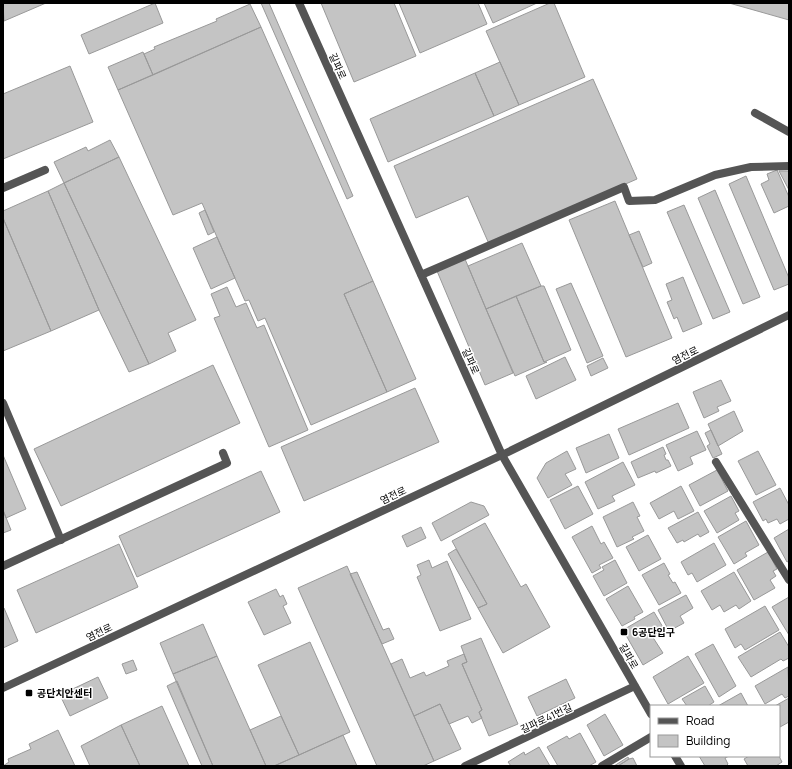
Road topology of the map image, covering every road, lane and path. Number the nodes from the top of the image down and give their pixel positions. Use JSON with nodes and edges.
{"nodes":[{"id":1,"x":299,"y":3,"type":"edge"},
{"id":2,"x":755,"y":113,"type":"dead end"},
{"id":3,"x":789,"y":132,"type":"edge"},
{"id":4,"x":789,"y":166,"type":"edge"},
{"id":5,"x":45,"y":170,"type":"dead end"},
{"id":6,"x":3,"y":188,"type":"edge"},
{"id":7,"x":421,"y":275,"type":"junction"},
{"id":8,"x":789,"y":315,"type":"edge"},
{"id":9,"x":3,"y":403,"type":"edge"},
{"id":10,"x":223,"y":453,"type":"dead end"},
{"id":11,"x":502,"y":455,"type":"junction"},
{"id":12,"x":716,"y":462,"type":"dead end"},
{"id":13,"x":61,"y":540,"type":"junction"},
{"id":14,"x":3,"y":566,"type":"edge"},
{"id":15,"x":789,"y":580,"type":"edge"},
{"id":16,"x":635,"y":686,"type":"junction"},
{"id":17,"x":3,"y":688,"type":"edge"},
{"id":18,"x":650,"y":712,"type":"edge"},
{"id":19,"x":650,"y":738,"type":"edge"},
{"id":20,"x":676,"y":757,"type":"edge"},
{"id":21,"x":464,"y":766,"type":"edge"},
{"id":22,"x":602,"y":766,"type":"edge"},
{"id":23,"x":681,"y":766,"type":"edge"}],
"edges":[{"from":1,"to":7,"type":"street","name":"길파로"},
{"from":2,"to":3,"type":"street"},
{"from":4,"to":7,"type":"street"},
{"from":5,"to":6,"type":"street"},
{"from":7,"to":11,"type":"street","name":"길파로"},
{"from":8,"to":11,"type":"street","name":"염전로"},
{"from":9,"to":13,"type":"street"},
{"from":10,"to":13,"type":"street"},
{"from":11,"to":16,"type":"street","name":"길파로"},
{"from":11,"to":17,"type":"street","name":"염전로"},
{"from":12,"to":15,"type":"street"},
{"from":13,"to":14,"type":"street"},
{"from":16,"to":18,"type":"street","name":"길파로"},
{"from":16,"to":21,"type":"street","name":"길파로41번길"},
{"from":19,"to":22,"type":"street"},
{"from":20,"to":23,"type":"street"}]}
